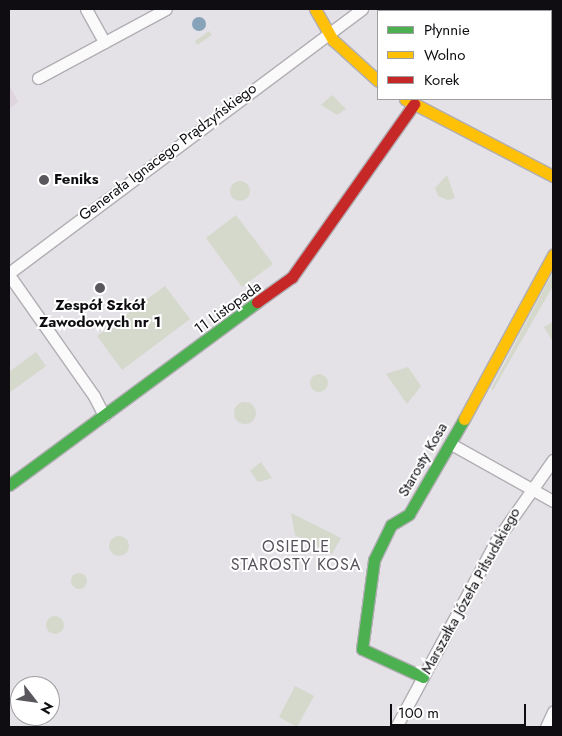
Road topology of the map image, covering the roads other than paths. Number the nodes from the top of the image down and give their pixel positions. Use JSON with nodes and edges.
{"nodes":[{"id":1,"x":86,"y":9,"type":"edge"},
{"id":2,"x":315,"y":9,"type":"edge"},
{"id":3,"x":362,"y":9,"type":"edge"},
{"id":4,"x":160,"y":10,"type":"edge"},
{"id":5,"x":328,"y":33,"type":"junction"},
{"id":6,"x":104,"y":42,"type":"junction"},
{"id":7,"x":38,"y":78,"type":"dead end"},
{"id":8,"x":377,"y":80,"type":"edge"},
{"id":9,"x":412,"y":101,"type":"edge"},
{"id":10,"x":553,"y":176,"type":"edge"},
{"id":11,"x":553,"y":254,"type":"edge"},
{"id":12,"x":9,"y":274,"type":"edge"},
{"id":13,"x":104,"y":416,"type":"junction"},
{"id":14,"x":451,"y":444,"type":"junction"},
{"id":15,"x":553,"y":460,"type":"edge"},
{"id":16,"x":9,"y":485,"type":"edge"},
{"id":17,"x":532,"y":488,"type":"junction"},
{"id":18,"x":553,"y":501,"type":"edge"},
{"id":19,"x":423,"y":677,"type":"junction"},
{"id":20,"x":553,"y":712,"type":"edge"},
{"id":21,"x":396,"y":727,"type":"edge"},
{"id":22,"x":546,"y":727,"type":"edge"}],
"edges":[{"from":1,"to":6,"type":"street"},
{"from":2,"to":5,"type":"street"},
{"from":3,"to":5,"type":"street","name":"Generała Ignacego Prądzyńskiego"},
{"from":4,"to":6,"type":"street"},
{"from":5,"to":8,"type":"street"},
{"from":5,"to":12,"type":"street","name":"Generała Ignacego Prądzyńskiego"},
{"from":6,"to":7,"type":"street"},
{"from":9,"to":10,"type":"street"},
{"from":9,"to":13,"type":"street","name":"11 Listopada"},
{"from":11,"to":14,"type":"street","name":"Starosty Kosa"},
{"from":12,"to":13,"type":"street"},
{"from":13,"to":16,"type":"street","name":"11 Listopada"},
{"from":14,"to":17,"type":"street"},
{"from":14,"to":19,"type":"street","name":"Starosty Kosa"},
{"from":15,"to":17,"type":"street","name":"Marszałka Józefa Piłsudskiego"},
{"from":17,"to":18,"type":"street"},
{"from":17,"to":19,"type":"street","name":"Marszałka Józefa Piłsudskiego"},
{"from":19,"to":21,"type":"street","name":"Marszałka Józefa Piłsudskiego"},
{"from":20,"to":22,"type":"street"}]}
